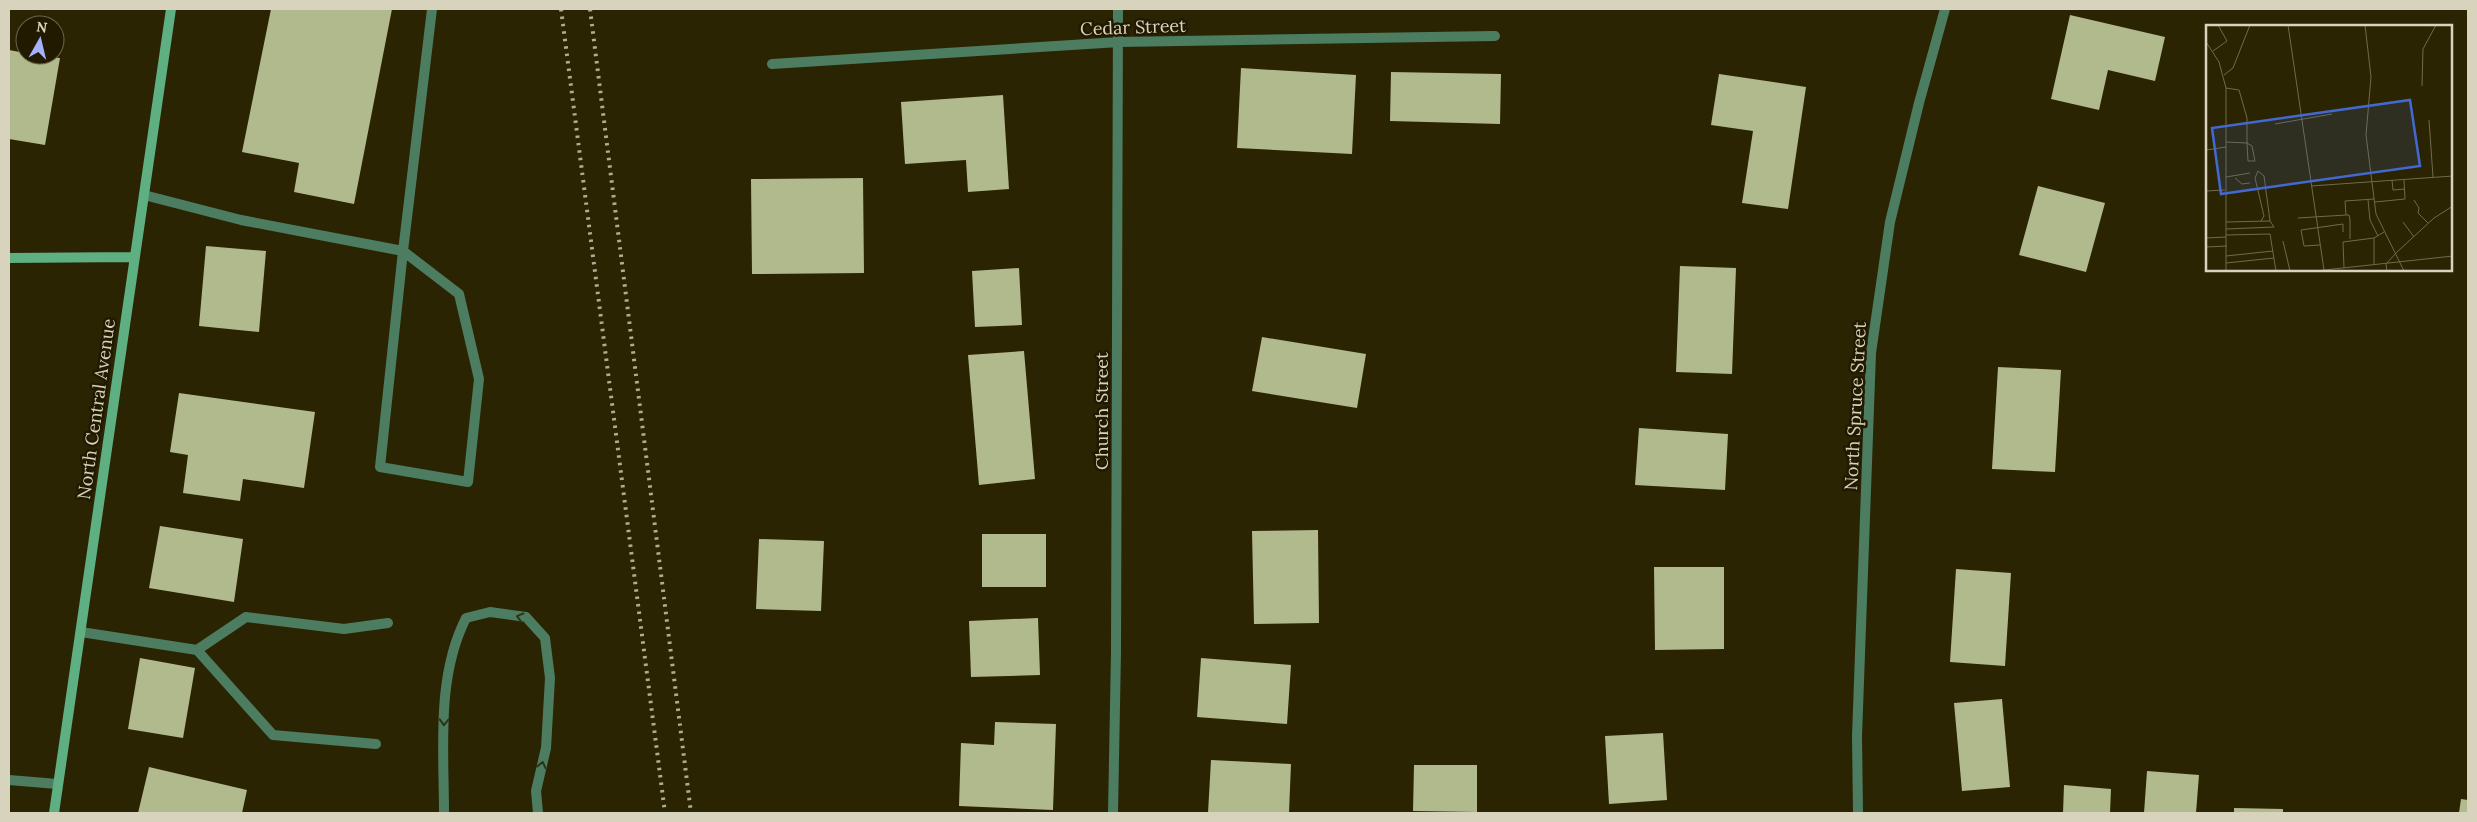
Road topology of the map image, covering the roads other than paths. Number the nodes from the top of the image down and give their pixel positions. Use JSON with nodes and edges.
{"nodes":[{"id":1,"x":170,"y":9,"type":"edge"},
{"id":2,"x":432,"y":9,"type":"edge"},
{"id":3,"x":1118,"y":9,"type":"edge"},
{"id":4,"x":1945,"y":9,"type":"edge"},
{"id":5,"x":1495,"y":36,"type":"dead end"},
{"id":6,"x":1119,"y":42,"type":"junction"},
{"id":7,"x":772,"y":64,"type":"dead end"},
{"id":8,"x":144,"y":194,"type":"junction"},
{"id":9,"x":403,"y":251,"type":"junction"},
{"id":10,"x":133,"y":257,"type":"junction"},
{"id":11,"x":9,"y":258,"type":"edge"},
{"id":12,"x":388,"y":622,"type":"dead end"},
{"id":13,"x":80,"y":632,"type":"junction"},
{"id":14,"x":197,"y":650,"type":"junction"},
{"id":15,"x":376,"y":744,"type":"dead end"},
{"id":16,"x":9,"y":780,"type":"edge"},
{"id":17,"x":57,"y":784,"type":"junction"},
{"id":18,"x":54,"y":813,"type":"edge"},
{"id":19,"x":444,"y":813,"type":"edge"},
{"id":20,"x":538,"y":813,"type":"edge"},
{"id":21,"x":1113,"y":813,"type":"edge"},
{"id":22,"x":1858,"y":813,"type":"edge"}],
"edges":[{"from":1,"to":8,"type":"main road","name":"North Central Avenue"},
{"from":2,"to":9,"type":"street"},
{"from":3,"to":6,"type":"street","name":"Church Street"},
{"from":4,"to":22,"type":"street","name":"North Spruce Street"},
{"from":5,"to":6,"type":"street","name":"Cedar Street"},
{"from":6,"to":7,"type":"street","name":"Cedar Street"},
{"from":6,"to":21,"type":"street","name":"Church Street"},
{"from":8,"to":9,"type":"street"},
{"from":8,"to":10,"type":"main road","name":"North Central Avenue"},
{"from":9,"to":9,"type":"street"},
{"from":10,"to":11,"type":"main road"},
{"from":10,"to":13,"type":"main road","name":"North Central Avenue"},
{"from":12,"to":14,"type":"street"},
{"from":13,"to":14,"type":"street"},
{"from":13,"to":17,"type":"main road","name":"North Central Avenue"},
{"from":14,"to":15,"type":"street"},
{"from":16,"to":17,"type":"street"},
{"from":17,"to":18,"type":"main road","name":"North Central Avenue"},
{"from":20,"to":19,"type":"street","one_way":true}]}
